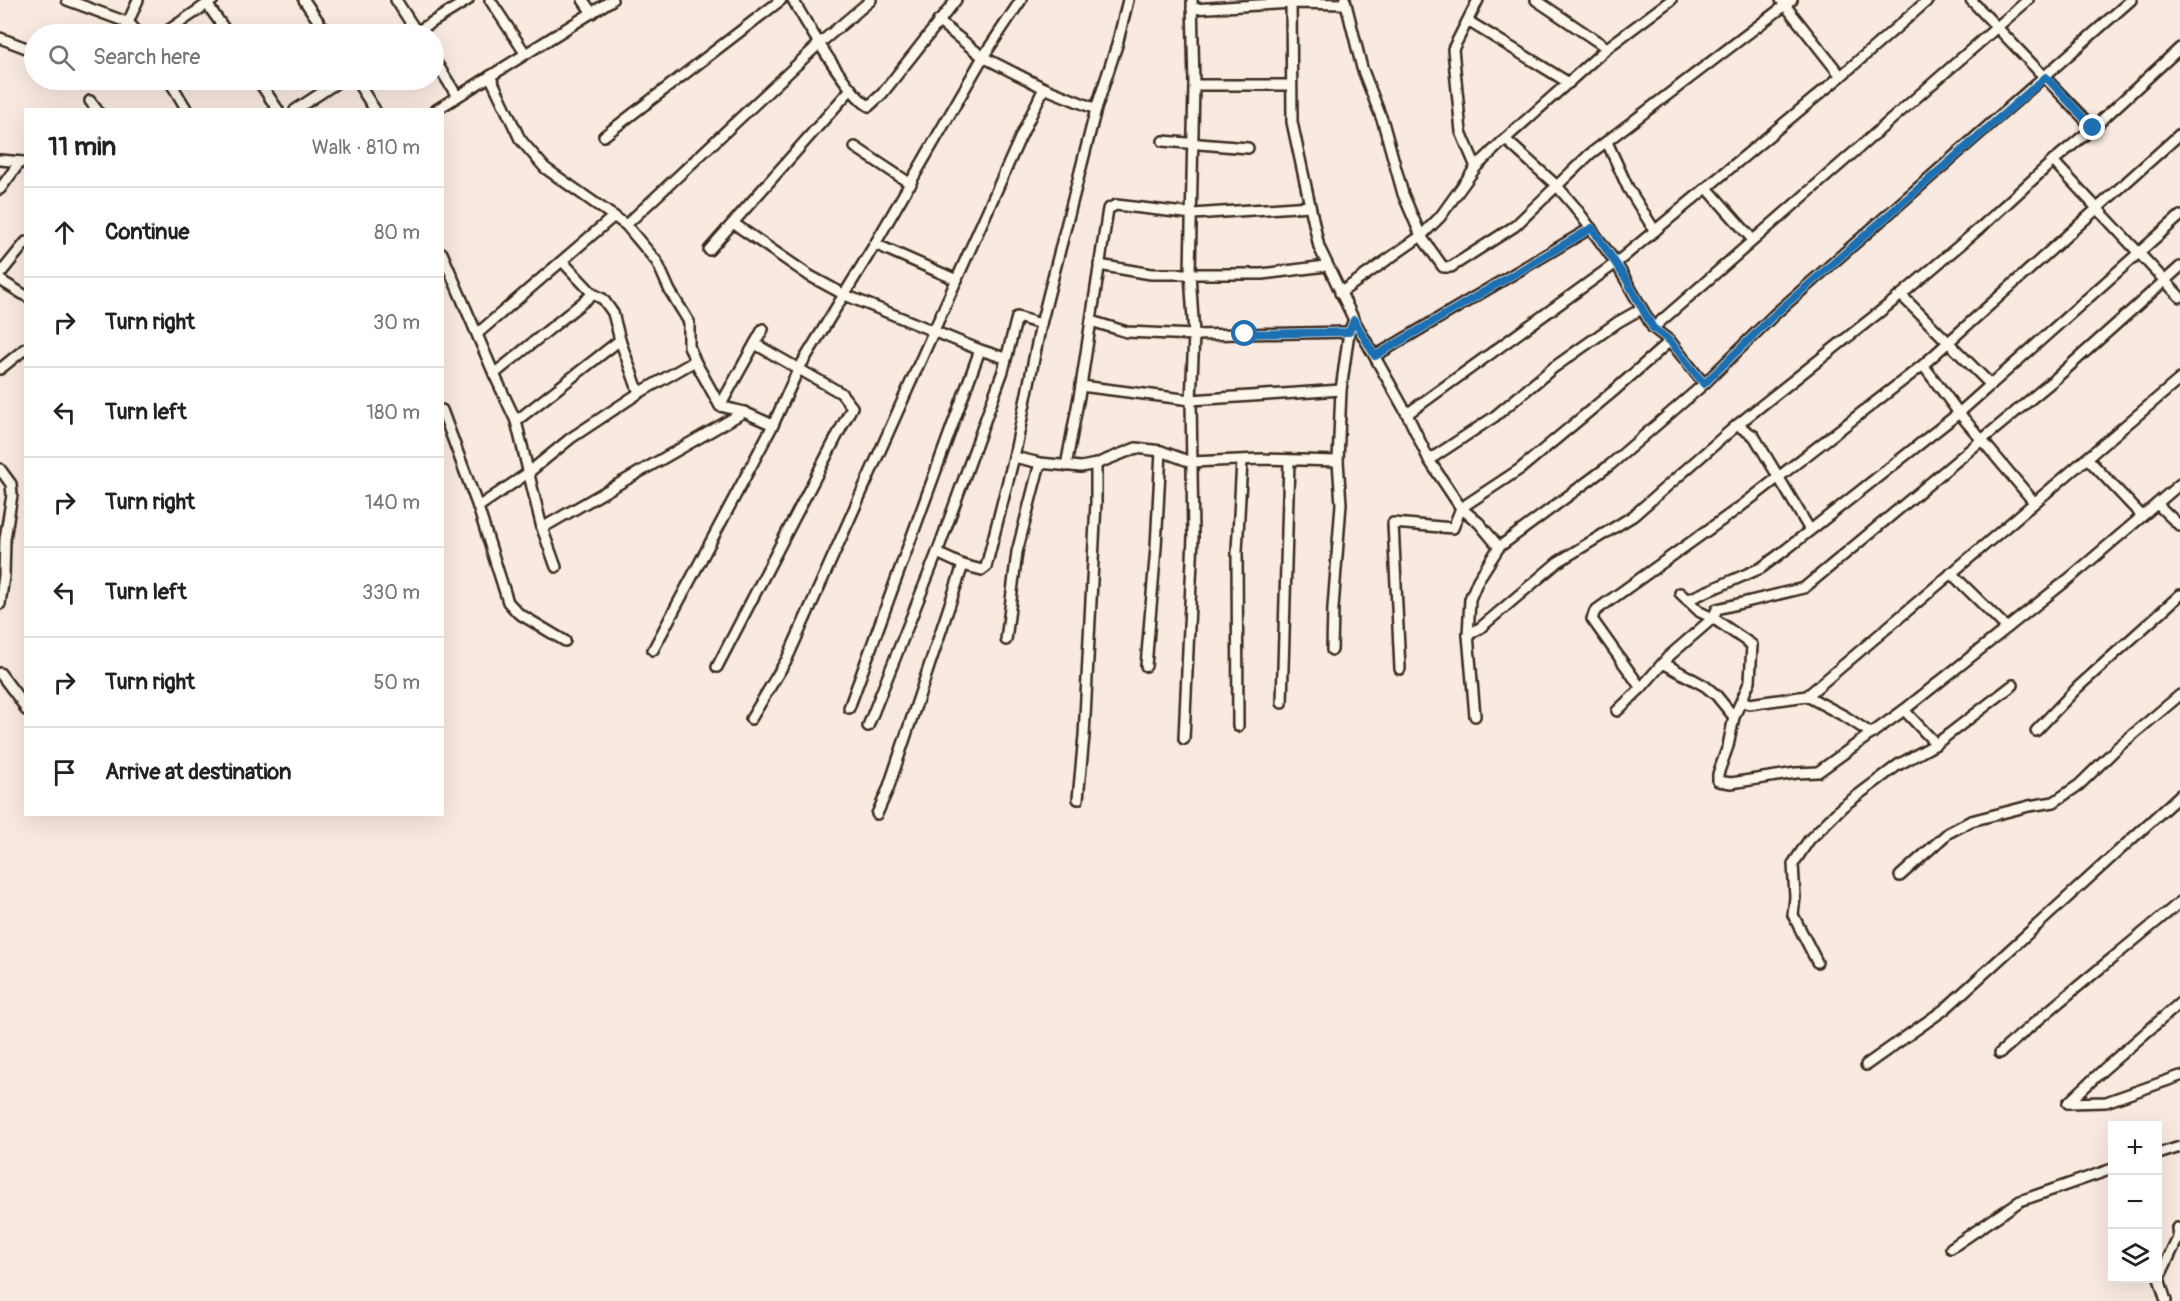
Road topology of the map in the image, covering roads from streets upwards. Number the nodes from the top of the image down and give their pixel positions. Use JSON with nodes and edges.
{"nodes":[{"id":1,"x":67,"y":0,"type":"edge"},
{"id":2,"x":138,"y":0,"type":"edge"},
{"id":3,"x":304,"y":0,"type":"edge"},
{"id":4,"x":396,"y":0,"type":"edge"},
{"id":5,"x":468,"y":0,"type":"edge"},
{"id":6,"x":490,"y":0,"type":"edge"},
{"id":7,"x":583,"y":0,"type":"edge"},
{"id":8,"x":612,"y":0,"type":"edge"},
{"id":9,"x":781,"y":0,"type":"edge"},
{"id":10,"x":793,"y":0,"type":"edge"},
{"id":11,"x":871,"y":0,"type":"edge"},
{"id":12,"x":956,"y":0,"type":"edge"},
{"id":13,"x":1021,"y":0,"type":"edge"},
{"id":14,"x":1128,"y":0,"type":"edge"},
{"id":15,"x":1478,"y":0,"type":"edge"},
{"id":16,"x":1536,"y":0,"type":"edge"},
{"id":17,"x":1671,"y":0,"type":"edge"},
{"id":18,"x":1928,"y":0,"type":"edge"},
{"id":19,"x":1971,"y":0,"type":"edge"},
{"id":20,"x":2028,"y":0,"type":"edge"},
{"id":21,"x":2131,"y":0,"type":"edge"},
{"id":22,"x":210,"y":2,"type":"edge"},
{"id":23,"x":1291,"y":2,"type":"edge"},
{"id":24,"x":1345,"y":2,"type":"edge"},
{"id":25,"x":1786,"y":2,"type":"edge"},
{"id":26,"x":1192,"y":5,"type":"edge"},
{"id":27,"x":592,"y":13,"type":"junction"},
{"id":28,"x":938,"y":21,"type":"junction"},
{"id":29,"x":1468,"y":21,"type":"junction"},
{"id":30,"x":129,"y":23,"type":"joint"},
{"id":31,"x":178,"y":24,"type":"edge"},
{"id":32,"x":222,"y":24,"type":"edge"},
{"id":33,"x":320,"y":24,"type":"edge"},
{"id":34,"x":410,"y":24,"type":"edge"},
{"id":35,"x":431,"y":24,"type":"edge"},
{"id":36,"x":1998,"y":28,"type":"junction"},
{"id":37,"x":0,"y":38,"type":"edge"},
{"id":38,"x":820,"y":43,"type":"junction"},
{"id":39,"x":24,"y":47,"type":"edge"},
{"id":40,"x":1607,"y":48,"type":"junction"},
{"id":41,"x":2180,"y":48,"type":"edge"},
{"id":42,"x":525,"y":53,"type":"junction"},
{"id":43,"x":983,"y":57,"type":"junction"},
{"id":44,"x":444,"y":75,"type":"edge"},
{"id":45,"x":490,"y":76,"type":"junction"},
{"id":46,"x":1841,"y":76,"type":"junction"},
{"id":47,"x":2046,"y":77,"type":"junction"},
{"id":48,"x":1569,"y":83,"type":"junction"},
{"id":49,"x":1194,"y":85,"type":"junction"},
{"id":50,"x":1291,"y":85,"type":"junction"},
{"id":51,"x":1044,"y":88,"type":"junction"},
{"id":52,"x":851,"y":89,"type":"junction"},
{"id":53,"x":175,"y":90,"type":"edge"},
{"id":54,"x":265,"y":90,"type":"edge"},
{"id":55,"x":326,"y":90,"type":"edge"},
{"id":56,"x":362,"y":90,"type":"edge"},
{"id":57,"x":457,"y":96,"type":"junction"},
{"id":58,"x":90,"y":101,"type":"dead end"},
{"id":59,"x":95,"y":108,"type":"edge"},
{"id":60,"x":186,"y":108,"type":"edge"},
{"id":61,"x":277,"y":108,"type":"edge"},
{"id":62,"x":298,"y":108,"type":"edge"},
{"id":63,"x":374,"y":108,"type":"edge"},
{"id":64,"x":439,"y":108,"type":"edge"},
{"id":65,"x":1096,"y":109,"type":"junction"},
{"id":66,"x":2093,"y":128,"type":"junction"},
{"id":67,"x":2180,"y":134,"type":"edge"},
{"id":68,"x":604,"y":136,"type":"dead end"},
{"id":69,"x":1505,"y":139,"type":"junction"},
{"id":70,"x":1163,"y":141,"type":"dead end"},
{"id":71,"x":1607,"y":142,"type":"junction"},
{"id":72,"x":1193,"y":145,"type":"junction"},
{"id":73,"x":855,"y":147,"type":"dead end"},
{"id":74,"x":1248,"y":148,"type":"dead end"},
{"id":75,"x":0,"y":159,"type":"edge"},
{"id":76,"x":2053,"y":161,"type":"junction"},
{"id":77,"x":23,"y":162,"type":"edge"},
{"id":78,"x":1476,"y":167,"type":"junction"},
{"id":79,"x":911,"y":184,"type":"junction"},
{"id":80,"x":1557,"y":186,"type":"junction"},
{"id":81,"x":1707,"y":188,"type":"junction"},
{"id":82,"x":0,"y":189,"type":"edge"},
{"id":83,"x":1310,"y":206,"type":"junction"},
{"id":84,"x":2098,"y":208,"type":"junction"},
{"id":85,"x":1193,"y":214,"type":"junction"},
{"id":86,"x":614,"y":216,"type":"junction"},
{"id":87,"x":2180,"y":216,"type":"edge"},
{"id":88,"x":733,"y":223,"type":"junction"},
{"id":89,"x":626,"y":225,"type":"junction"},
{"id":90,"x":1592,"y":228,"type":"junction"},
{"id":91,"x":1655,"y":231,"type":"junction"},
{"id":92,"x":1421,"y":236,"type":"junction"},
{"id":93,"x":1753,"y":240,"type":"junction"},
{"id":94,"x":24,"y":244,"type":"edge"},
{"id":95,"x":875,"y":244,"type":"junction"},
{"id":96,"x":710,"y":250,"type":"dead end"},
{"id":97,"x":2139,"y":255,"type":"junction"},
{"id":98,"x":444,"y":257,"type":"edge"},
{"id":99,"x":562,"y":261,"type":"junction"},
{"id":100,"x":1616,"y":262,"type":"junction"},
{"id":101,"x":1099,"y":265,"type":"junction"},
{"id":102,"x":1326,"y":266,"type":"junction"},
{"id":103,"x":2180,"y":267,"type":"edge"},
{"id":104,"x":1190,"y":273,"type":"junction"},
{"id":105,"x":0,"y":274,"type":"edge"},
{"id":106,"x":0,"y":280,"type":"edge"},
{"id":107,"x":957,"y":280,"type":"junction"},
{"id":108,"x":2164,"y":282,"type":"junction"},
{"id":109,"x":1340,"y":293,"type":"junction"},
{"id":110,"x":593,"y":294,"type":"junction"},
{"id":111,"x":24,"y":295,"type":"edge"},
{"id":112,"x":845,"y":295,"type":"junction"},
{"id":113,"x":1901,"y":296,"type":"junction"},
{"id":114,"x":2180,"y":297,"type":"edge"},
{"id":115,"x":1641,"y":309,"type":"junction"},
{"id":116,"x":1354,"y":320,"type":"junction"},
{"id":117,"x":1091,"y":321,"type":"junction"},
{"id":118,"x":1041,"y":324,"type":"junction"},
{"id":119,"x":1653,"y":328,"type":"junction"},
{"id":120,"x":763,"y":329,"type":"dead end"},
{"id":121,"x":935,"y":331,"type":"junction"},
{"id":122,"x":1349,"y":332,"type":"junction"},
{"id":123,"x":478,"y":333,"type":"junction"},
{"id":124,"x":1194,"y":335,"type":"junction"},
{"id":125,"x":620,"y":340,"type":"junction"},
{"id":126,"x":1670,"y":341,"type":"junction"},
{"id":127,"x":1950,"y":342,"type":"junction"},
{"id":128,"x":755,"y":344,"type":"junction"},
{"id":129,"x":24,"y":350,"type":"edge"},
{"id":130,"x":980,"y":350,"type":"junction"},
{"id":131,"x":1375,"y":356,"type":"junction"},
{"id":132,"x":1005,"y":358,"type":"junction"},
{"id":133,"x":694,"y":361,"type":"junction"},
{"id":134,"x":1923,"y":365,"type":"junction"},
{"id":135,"x":0,"y":369,"type":"edge"},
{"id":136,"x":798,"y":370,"type":"junction"},
{"id":137,"x":494,"y":374,"type":"junction"},
{"id":138,"x":2180,"y":379,"type":"edge"},
{"id":139,"x":1704,"y":384,"type":"junction"},
{"id":140,"x":1991,"y":385,"type":"junction"},
{"id":141,"x":1081,"y":386,"type":"junction"},
{"id":142,"x":1341,"y":390,"type":"junction"},
{"id":143,"x":639,"y":393,"type":"junction"},
{"id":144,"x":1191,"y":400,"type":"junction"},
{"id":145,"x":720,"y":406,"type":"junction"},
{"id":146,"x":744,"y":412,"type":"junction"},
{"id":147,"x":1959,"y":413,"type":"junction"},
{"id":148,"x":1407,"y":414,"type":"junction"},
{"id":149,"x":444,"y":415,"type":"edge"},
{"id":150,"x":516,"y":421,"type":"junction"},
{"id":151,"x":773,"y":425,"type":"junction"},
{"id":152,"x":1737,"y":425,"type":"junction"},
{"id":153,"x":1981,"y":440,"type":"junction"},
{"id":154,"x":1161,"y":451,"type":"junction"},
{"id":155,"x":1014,"y":457,"type":"junction"},
{"id":156,"x":2087,"y":458,"type":"junction"},
{"id":157,"x":1429,"y":460,"type":"junction"},
{"id":158,"x":1242,"y":461,"type":"junction"},
{"id":159,"x":1289,"y":461,"type":"junction"},
{"id":160,"x":1338,"y":461,"type":"junction"},
{"id":161,"x":1191,"y":462,"type":"junction"},
{"id":162,"x":1040,"y":463,"type":"junction"},
{"id":163,"x":1096,"y":464,"type":"junction"},
{"id":164,"x":1066,"y":466,"type":"junction"},
{"id":165,"x":0,"y":469,"type":"edge"},
{"id":166,"x":528,"y":474,"type":"junction"},
{"id":167,"x":1779,"y":477,"type":"junction"},
{"id":168,"x":2180,"y":484,"type":"edge"},
{"id":169,"x":2034,"y":502,"type":"junction"},
{"id":170,"x":5,"y":503,"type":"edge"},
{"id":171,"x":2157,"y":504,"type":"junction"},
{"id":172,"x":478,"y":507,"type":"junction"},
{"id":173,"x":1461,"y":507,"type":"junction"},
{"id":174,"x":2142,"y":516,"type":"junction"},
{"id":175,"x":2180,"y":526,"type":"edge"},
{"id":176,"x":542,"y":528,"type":"junction"},
{"id":177,"x":1810,"y":530,"type":"junction"},
{"id":178,"x":1499,"y":547,"type":"junction"},
{"id":179,"x":938,"y":553,"type":"junction"},
{"id":180,"x":963,"y":566,"type":"junction"},
{"id":181,"x":556,"y":567,"type":"dead end"},
{"id":182,"x":1951,"y":573,"type":"junction"},
{"id":183,"x":1680,"y":593,"type":"dead end"},
{"id":184,"x":2180,"y":595,"type":"edge"},
{"id":185,"x":1687,"y":600,"type":"junction"},
{"id":186,"x":0,"y":604,"type":"edge"},
{"id":187,"x":1713,"y":618,"type":"junction"},
{"id":188,"x":2007,"y":628,"type":"junction"},
{"id":189,"x":1468,"y":635,"type":"junction"},
{"id":190,"x":1006,"y":640,"type":"dead end"},
{"id":191,"x":565,"y":641,"type":"dead end"},
{"id":192,"x":653,"y":650,"type":"dead end"},
{"id":193,"x":1332,"y":650,"type":"dead end"},
{"id":194,"x":1663,"y":663,"type":"junction"},
{"id":195,"x":1146,"y":666,"type":"dead end"},
{"id":196,"x":717,"y":667,"type":"dead end"},
{"id":197,"x":1400,"y":669,"type":"dead end"},
{"id":198,"x":0,"y":673,"type":"edge"},
{"id":199,"x":2013,"y":685,"type":"dead end"},
{"id":200,"x":1641,"y":688,"type":"junction"},
{"id":201,"x":2180,"y":695,"type":"edge"},
{"id":202,"x":1807,"y":696,"type":"junction"},
{"id":203,"x":1742,"y":701,"type":"junction"},
{"id":204,"x":1282,"y":703,"type":"dead end"},
{"id":205,"x":24,"y":706,"type":"edge"},
{"id":206,"x":849,"y":708,"type":"dead end"},
{"id":207,"x":1904,"y":710,"type":"junction"},
{"id":208,"x":1617,"y":711,"type":"dead end"},
{"id":209,"x":1475,"y":716,"type":"dead end"},
{"id":210,"x":1734,"y":717,"type":"junction"},
{"id":211,"x":751,"y":718,"type":"dead end"},
{"id":212,"x":868,"y":726,"type":"dead end"},
{"id":213,"x":1238,"y":726,"type":"dead end"},
{"id":214,"x":2036,"y":731,"type":"dead end"},
{"id":215,"x":1872,"y":734,"type":"junction"},
{"id":216,"x":1184,"y":739,"type":"dead end"},
{"id":217,"x":1936,"y":744,"type":"junction"},
{"id":218,"x":2180,"y":795,"type":"edge"},
{"id":219,"x":1078,"y":799,"type":"dead end"},
{"id":220,"x":877,"y":814,"type":"dead end"},
{"id":221,"x":1900,"y":876,"type":"dead end"},
{"id":222,"x":2180,"y":903,"type":"edge"},
{"id":223,"x":1817,"y":962,"type":"dead end"},
{"id":224,"x":2180,"y":1003,"type":"edge"},
{"id":225,"x":2000,"y":1053,"type":"dead end"},
{"id":226,"x":1866,"y":1065,"type":"dead end"},
{"id":227,"x":2180,"y":1076,"type":"edge"},
{"id":228,"x":2180,"y":1147,"type":"edge"},
{"id":229,"x":2162,"y":1152,"type":"edge"},
{"id":230,"x":2108,"y":1170,"type":"edge"},
{"id":231,"x":2177,"y":1228,"type":"dead end"},
{"id":232,"x":1951,"y":1248,"type":"dead end"},
{"id":233,"x":2166,"y":1301,"type":"edge"}],
"edges":[{"from":1,"to":30,"type":"street"},
{"from":2,"to":30,"type":"street"},
{"from":3,"to":33,"type":"street"},
{"from":4,"to":34,"type":"street"},
{"from":5,"to":35,"type":"street"},
{"from":6,"to":42,"type":"street"},
{"from":7,"to":27,"type":"street"},
{"from":8,"to":27,"type":"street"},
{"from":9,"to":68,"type":"street"},
{"from":10,"to":38,"type":"street"},
{"from":11,"to":38,"type":"street"},
{"from":12,"to":28,"type":"street"},
{"from":13,"to":43,"type":"street"},
{"from":14,"to":65,"type":"street"},
{"from":15,"to":29,"type":"street"},
{"from":16,"to":40,"type":"street"},
{"from":17,"to":40,"type":"street"},
{"from":18,"to":46,"type":"street"},
{"from":19,"to":36,"type":"street"},
{"from":20,"to":36,"type":"street"},
{"from":21,"to":47,"type":"street"},
{"from":22,"to":31,"type":"street"},
{"from":22,"to":32,"type":"street"},
{"from":23,"to":24,"type":"street"},
{"from":23,"to":26,"type":"street"},
{"from":23,"to":50,"type":"street"},
{"from":24,"to":92,"type":"street"},
{"from":25,"to":46,"type":"street"},
{"from":25,"to":71,"type":"street"},
{"from":26,"to":49,"type":"street"},
{"from":27,"to":42,"type":"street"},
{"from":28,"to":43,"type":"street"},
{"from":28,"to":52,"type":"street"},
{"from":29,"to":48,"type":"street"},
{"from":29,"to":78,"type":"street"},
{"from":36,"to":47,"type":"street"},
{"from":36,"to":93,"type":"street"},
{"from":37,"to":39,"type":"street"},
{"from":38,"to":52,"type":"street"},
{"from":38,"to":89,"type":"street"},
{"from":40,"to":48,"type":"street"},
{"from":41,"to":66,"type":"street"},
{"from":42,"to":45,"type":"street"},
{"from":43,"to":51,"type":"street"},
{"from":43,"to":79,"type":"street"},
{"from":44,"to":57,"type":"street"},
{"from":45,"to":57,"type":"street"},
{"from":45,"to":86,"type":"street"},
{"from":46,"to":81,"type":"street"},
{"from":47,"to":66,"type":"street"},
{"from":47,"to":139,"type":"street"},
{"from":48,"to":69,"type":"street"},
{"from":49,"to":50,"type":"street"},
{"from":49,"to":72,"type":"street"},
{"from":50,"to":83,"type":"street"},
{"from":51,"to":65,"type":"street"},
{"from":51,"to":107,"type":"street"},
{"from":52,"to":88,"type":"street"},
{"from":53,"to":60,"type":"street"},
{"from":54,"to":61,"type":"street"},
{"from":55,"to":62,"type":"street"},
{"from":56,"to":63,"type":"street"},
{"from":57,"to":64,"type":"street"},
{"from":58,"to":59,"type":"street"},
{"from":65,"to":118,"type":"street"},
{"from":66,"to":76,"type":"street"},
{"from":67,"to":84,"type":"street"},
{"from":69,"to":78,"type":"street"},
{"from":69,"to":80,"type":"street"},
{"from":70,"to":72,"type":"street"},
{"from":71,"to":80,"type":"street"},
{"from":71,"to":91,"type":"street"},
{"from":72,"to":74,"type":"street"},
{"from":72,"to":85,"type":"street"},
{"from":73,"to":79,"type":"street"},
{"from":75,"to":77,"type":"street"},
{"from":76,"to":84,"type":"street"},
{"from":76,"to":113,"type":"street"},
{"from":77,"to":82,"type":"street"},
{"from":78,"to":92,"type":"street"},
{"from":79,"to":95,"type":"street"},
{"from":80,"to":90,"type":"street"},
{"from":80,"to":92,"type":"street"},
{"from":81,"to":91,"type":"street"},
{"from":81,"to":93,"type":"street"},
{"from":83,"to":85,"type":"street"},
{"from":83,"to":102,"type":"street"},
{"from":84,"to":97,"type":"street"},
{"from":84,"to":127,"type":"street"},
{"from":85,"to":101,"type":"street"},
{"from":85,"to":104,"type":"street"},
{"from":86,"to":89,"type":"street"},
{"from":86,"to":99,"type":"street"},
{"from":87,"to":97,"type":"street"},
{"from":88,"to":96,"type":"street"},
{"from":88,"to":112,"type":"street"},
{"from":89,"to":133,"type":"street"},
{"from":90,"to":100,"type":"street"},
{"from":90,"to":131,"type":"street"},
{"from":91,"to":100,"type":"street"},
{"from":92,"to":109,"type":"street"},
{"from":93,"to":119,"type":"street"},
{"from":94,"to":105,"type":"street"},
{"from":95,"to":107,"type":"street"},
{"from":95,"to":112,"type":"street"},
{"from":97,"to":108,"type":"street"},
{"from":97,"to":140,"type":"street"},
{"from":98,"to":123,"type":"street"},
{"from":99,"to":110,"type":"street"},
{"from":99,"to":123,"type":"street"},
{"from":100,"to":115,"type":"street"},
{"from":100,"to":148,"type":"street"},
{"from":101,"to":104,"type":"street"},
{"from":101,"to":117,"type":"street"},
{"from":102,"to":104,"type":"street"},
{"from":102,"to":109,"type":"street"},
{"from":103,"to":108,"type":"street"},
{"from":104,"to":124,"type":"street"},
{"from":106,"to":111,"type":"street"},
{"from":107,"to":121,"type":"street"},
{"from":108,"to":114,"type":"street"},
{"from":108,"to":153,"type":"street"},
{"from":109,"to":116,"type":"street"},
{"from":110,"to":125,"type":"street"},
{"from":110,"to":137,"type":"street"},
{"from":112,"to":121,"type":"street"},
{"from":112,"to":136,"type":"street"},
{"from":113,"to":127,"type":"street"},
{"from":113,"to":152,"type":"street"},
{"from":115,"to":119,"type":"street"},
{"from":115,"to":157,"type":"street"},
{"from":116,"to":122,"type":"street"},
{"from":116,"to":131,"type":"street"},
{"from":117,"to":124,"type":"street"},
{"from":117,"to":141,"type":"street"},
{"from":118,"to":132,"type":"street"},
{"from":118,"to":155,"type":"street"},
{"from":119,"to":126,"type":"street"},
{"from":120,"to":128,"type":"street"},
{"from":121,"to":130,"type":"street"},
{"from":121,"to":211,"type":"street"},
{"from":122,"to":124,"type":"street"},
{"from":122,"to":142,"type":"street"},
{"from":123,"to":137,"type":"street"},
{"from":124,"to":144,"type":"street"},
{"from":125,"to":143,"type":"street"},
{"from":125,"to":150,"type":"street"},
{"from":126,"to":139,"type":"street"},
{"from":126,"to":173,"type":"street"},
{"from":127,"to":134,"type":"street"},
{"from":127,"to":140,"type":"street"},
{"from":128,"to":136,"type":"street"},
{"from":128,"to":145,"type":"street"},
{"from":129,"to":135,"type":"street"},
{"from":130,"to":132,"type":"street"},
{"from":130,"to":206,"type":"street"},
{"from":131,"to":148,"type":"street"},
{"from":132,"to":179,"type":"street"},
{"from":133,"to":143,"type":"street"},
{"from":133,"to":145,"type":"street"},
{"from":134,"to":147,"type":"street"},
{"from":134,"to":167,"type":"street"},
{"from":136,"to":151,"type":"street"},
{"from":136,"to":196,"type":"street"},
{"from":137,"to":150,"type":"street"},
{"from":138,"to":156,"type":"street"},
{"from":139,"to":178,"type":"street"},
{"from":140,"to":147,"type":"street"},
{"from":141,"to":144,"type":"street"},
{"from":141,"to":164,"type":"street"},
{"from":142,"to":144,"type":"street"},
{"from":142,"to":160,"type":"street"},
{"from":143,"to":166,"type":"street"},
{"from":144,"to":161,"type":"street"},
{"from":145,"to":146,"type":"street"},
{"from":146,"to":151,"type":"street"},
{"from":146,"to":176,"type":"street"},
{"from":147,"to":153,"type":"street"},
{"from":147,"to":177,"type":"street"},
{"from":148,"to":157,"type":"street"},
{"from":149,"to":172,"type":"street"},
{"from":150,"to":166,"type":"street"},
{"from":151,"to":192,"type":"street"},
{"from":152,"to":167,"type":"street"},
{"from":152,"to":189,"type":"street"},
{"from":153,"to":169,"type":"street"},
{"from":153,"to":187,"type":"street"},
{"from":154,"to":161,"type":"street"},
{"from":154,"to":163,"type":"street"},
{"from":154,"to":195,"type":"street"},
{"from":155,"to":162,"type":"street"},
{"from":155,"to":180,"type":"street"},
{"from":156,"to":169,"type":"street"},
{"from":156,"to":174,"type":"street"},
{"from":157,"to":173,"type":"street"},
{"from":158,"to":159,"type":"street"},
{"from":158,"to":161,"type":"street"},
{"from":158,"to":213,"type":"street"},
{"from":159,"to":160,"type":"street"},
{"from":159,"to":204,"type":"street"},
{"from":160,"to":193,"type":"street"},
{"from":161,"to":216,"type":"street"},
{"from":162,"to":164,"type":"street"},
{"from":162,"to":190,"type":"street"},
{"from":163,"to":164,"type":"street"},
{"from":163,"to":219,"type":"street"},
{"from":165,"to":170,"type":"street"},
{"from":166,"to":172,"type":"street"},
{"from":166,"to":176,"type":"street"},
{"from":167,"to":177,"type":"street"},
{"from":167,"to":200,"type":"street"},
{"from":168,"to":171,"type":"street"},
{"from":169,"to":182,"type":"street"},
{"from":170,"to":186,"type":"street"},
{"from":171,"to":174,"type":"street"},
{"from":171,"to":175,"type":"street"},
{"from":172,"to":191,"type":"street"},
{"from":173,"to":178,"type":"street"},
{"from":173,"to":197,"type":"street"},
{"from":174,"to":188,"type":"street"},
{"from":176,"to":181,"type":"street"},
{"from":177,"to":185,"type":"street"},
{"from":178,"to":189,"type":"street"},
{"from":179,"to":180,"type":"street"},
{"from":179,"to":212,"type":"street"},
{"from":180,"to":220,"type":"street"},
{"from":182,"to":188,"type":"street"},
{"from":182,"to":202,"type":"street"},
{"from":183,"to":185,"type":"street"},
{"from":184,"to":214,"type":"street"},
{"from":185,"to":187,"type":"street"},
{"from":187,"to":194,"type":"street"},
{"from":187,"to":203,"type":"street"},
{"from":188,"to":207,"type":"street"},
{"from":189,"to":209,"type":"street"},
{"from":194,"to":200,"type":"street"},
{"from":194,"to":210,"type":"street"},
{"from":198,"to":205,"type":"street"},
{"from":199,"to":217,"type":"street"},
{"from":200,"to":208,"type":"street"},
{"from":201,"to":221,"type":"street"},
{"from":202,"to":203,"type":"street"},
{"from":202,"to":215,"type":"street"},
{"from":203,"to":210,"type":"street"},
{"from":207,"to":215,"type":"street"},
{"from":207,"to":217,"type":"street"},
{"from":210,"to":215,"type":"street"},
{"from":217,"to":223,"type":"street"},
{"from":218,"to":226,"type":"street"},
{"from":222,"to":225,"type":"street"},
{"from":224,"to":227,"type":"street"},
{"from":228,"to":229,"type":"street"},
{"from":230,"to":232,"type":"street"},
{"from":231,"to":233,"type":"street"}]}
